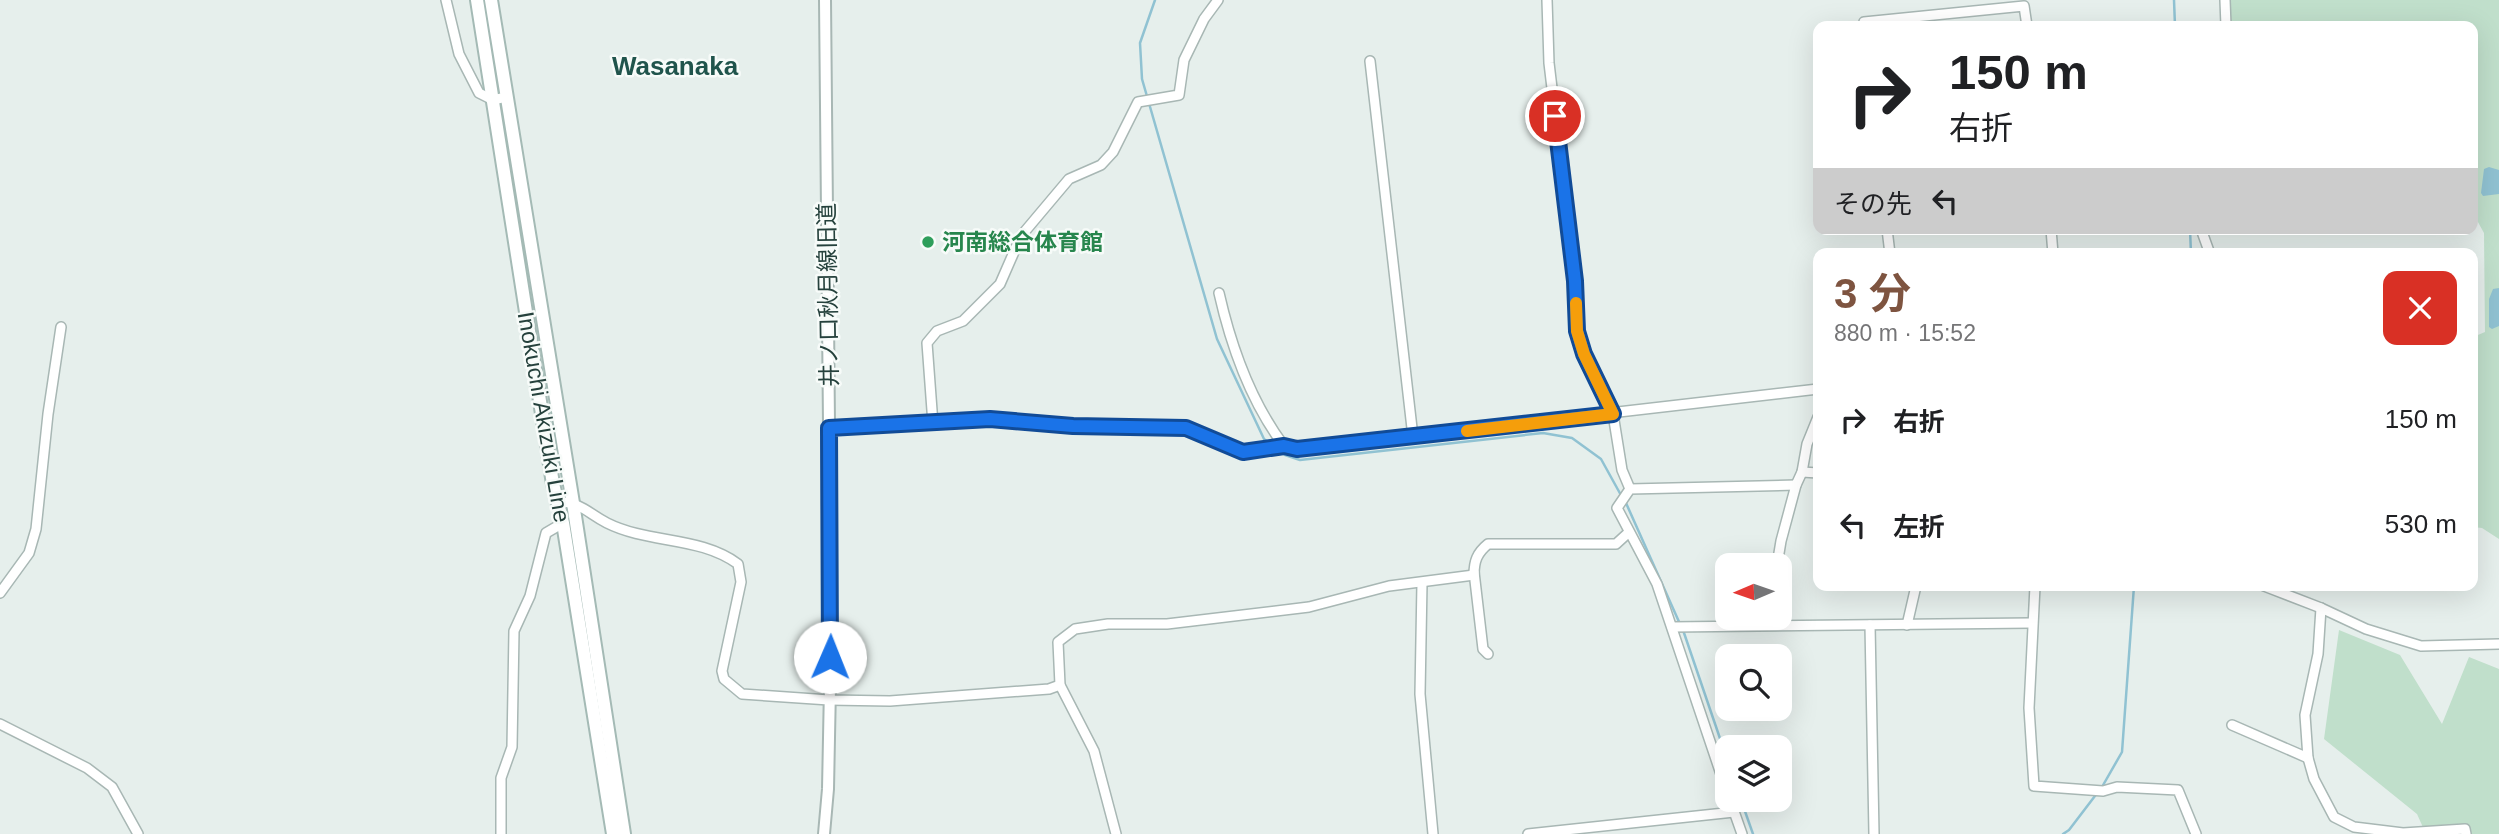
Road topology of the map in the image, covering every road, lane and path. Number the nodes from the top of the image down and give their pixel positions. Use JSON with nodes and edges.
{"nodes":[{"id":1,"x":446,"y":0,"type":"edge"},
{"id":2,"x":478,"y":0,"type":"edge"},
{"id":3,"x":491,"y":0,"type":"edge"},
{"id":4,"x":825,"y":0,"type":"edge"},
{"id":5,"x":1218,"y":0,"type":"edge"},
{"id":6,"x":1547,"y":0,"type":"edge"},
{"id":7,"x":2225,"y":0,"type":"edge"},
{"id":8,"x":1883,"y":21,"type":"edge"},
{"id":9,"x":2026,"y":21,"type":"edge"},
{"id":10,"x":2226,"y":21,"type":"edge"},
{"id":11,"x":1370,"y":61,"type":"dead end"},
{"id":12,"x":506,"y":97,"type":"junction"},
{"id":13,"x":493,"y":100,"type":"junction"},
{"id":14,"x":1219,"y":293,"type":"dead end"},
{"id":15,"x":61,"y":327,"type":"dead end"},
{"id":16,"x":1813,"y":390,"type":"edge"},
{"id":17,"x":1613,"y":414,"type":"junction"},
{"id":18,"x":933,"y":424,"type":"junction"},
{"id":19,"x":829,"y":428,"type":"junction"},
{"id":20,"x":1813,"y":429,"type":"edge"},
{"id":21,"x":1413,"y":437,"type":"junction"},
{"id":22,"x":1284,"y":446,"type":"junction"},
{"id":23,"x":1802,"y":472,"type":"junction"},
{"id":24,"x":1813,"y":473,"type":"edge"},
{"id":25,"x":1796,"y":485,"type":"junction"},
{"id":26,"x":1629,"y":491,"type":"junction"},
{"id":27,"x":558,"y":502,"type":"junction"},
{"id":28,"x":573,"y":503,"type":"junction"},
{"id":29,"x":563,"y":523,"type":"junction"},
{"id":30,"x":1628,"y":533,"type":"junction"},
{"id":31,"x":1779,"y":553,"type":"edge"},
{"id":32,"x":1474,"y":572,"type":"junction"},
{"id":33,"x":1422,"y":583,"type":"junction"},
{"id":34,"x":1915,"y":591,"type":"edge"},
{"id":35,"x":2034,"y":591,"type":"edge"},
{"id":36,"x":2277,"y":591,"type":"edge"},
{"id":37,"x":0,"y":593,"type":"edge"},
{"id":38,"x":2321,"y":608,"type":"junction"},
{"id":39,"x":1792,"y":622,"type":"edge"},
{"id":40,"x":2031,"y":623,"type":"junction"},
{"id":41,"x":1870,"y":625,"type":"junction"},
{"id":42,"x":1907,"y":625,"type":"junction"},
{"id":43,"x":1672,"y":627,"type":"junction"},
{"id":44,"x":1715,"y":628,"type":"edge"},
{"id":45,"x":2499,"y":644,"type":"edge"},
{"id":46,"x":1488,"y":654,"type":"dead end"},
{"id":47,"x":1060,"y":685,"type":"junction"},
{"id":48,"x":829,"y":700,"type":"junction"},
{"id":49,"x":0,"y":724,"type":"edge"},
{"id":50,"x":2232,"y":725,"type":"dead end"},
{"id":51,"x":1715,"y":756,"type":"edge"},
{"id":52,"x":2308,"y":758,"type":"junction"},
{"id":53,"x":1734,"y":812,"type":"joint"},
{"id":54,"x":138,"y":834,"type":"edge"},
{"id":55,"x":501,"y":834,"type":"edge"},
{"id":56,"x":613,"y":834,"type":"edge"},
{"id":57,"x":624,"y":834,"type":"edge"},
{"id":58,"x":824,"y":834,"type":"edge"},
{"id":59,"x":1116,"y":834,"type":"edge"},
{"id":60,"x":1433,"y":834,"type":"edge"},
{"id":61,"x":1528,"y":834,"type":"edge"},
{"id":62,"x":1742,"y":834,"type":"edge"},
{"id":63,"x":1874,"y":834,"type":"edge"},
{"id":64,"x":2196,"y":834,"type":"edge"},
{"id":65,"x":2466,"y":834,"type":"edge"}],
"edges":[{"from":1,"to":13,"type":"street"},
{"from":2,"to":13,"type":"main road","name":"Inokuchi Akizuki Line"},
{"from":3,"to":12,"type":"main road","name":"Inokuchi Akizuki Line"},
{"from":4,"to":19,"type":"street","name":"井ノ口秋月線旧道"},
{"from":5,"to":18,"type":"street"},
{"from":6,"to":17,"type":"street"},
{"from":7,"to":10,"type":"street"},
{"from":8,"to":9,"type":"street"},
{"from":11,"to":21,"type":"street"},
{"from":12,"to":13,"type":"street"},
{"from":12,"to":28,"type":"main road","name":"Inokuchi Akizuki Line"},
{"from":13,"to":27,"type":"main road","name":"Inokuchi Akizuki Line"},
{"from":14,"to":22,"type":"street"},
{"from":15,"to":37,"type":"street"},
{"from":16,"to":17,"type":"street"},
{"from":17,"to":21,"type":"street"},
{"from":17,"to":26,"type":"street"},
{"from":18,"to":19,"type":"street"},
{"from":18,"to":22,"type":"street"},
{"from":19,"to":48,"type":"street","name":"井ノ口秋月線旧道"},
{"from":20,"to":23,"type":"street"},
{"from":21,"to":22,"type":"street"},
{"from":23,"to":24,"type":"street"},
{"from":23,"to":25,"type":"street"},
{"from":25,"to":26,"type":"street"},
{"from":25,"to":31,"type":"street"},
{"from":26,"to":30,"type":"street"},
{"from":27,"to":28,"type":"street"},
{"from":27,"to":29,"type":"main road","name":"Inokuchi Akizuki Line"},
{"from":28,"to":48,"type":"street"},
{"from":28,"to":57,"type":"main road","name":"Inokuchi Akizuki Line"},
{"from":29,"to":55,"type":"street"},
{"from":29,"to":56,"type":"main road","name":"Inokuchi Akizuki Line"},
{"from":30,"to":32,"type":"street"},
{"from":30,"to":43,"type":"street"},
{"from":32,"to":33,"type":"street"},
{"from":32,"to":46,"type":"street"},
{"from":33,"to":47,"type":"street"},
{"from":33,"to":60,"type":"street"},
{"from":34,"to":42,"type":"street"},
{"from":35,"to":40,"type":"street"},
{"from":36,"to":38,"type":"street"},
{"from":38,"to":45,"type":"street"},
{"from":38,"to":52,"type":"street"},
{"from":39,"to":41,"type":"street"},
{"from":40,"to":42,"type":"street"},
{"from":40,"to":64,"type":"street"},
{"from":41,"to":42,"type":"street"},
{"from":41,"to":63,"type":"street"},
{"from":43,"to":44,"type":"street"},
{"from":43,"to":51,"type":"street"},
{"from":47,"to":48,"type":"street"},
{"from":47,"to":59,"type":"street"},
{"from":48,"to":58,"type":"street","name":"井ノ口秋月線旧道"},
{"from":49,"to":54,"type":"street"},
{"from":50,"to":52,"type":"street"},
{"from":52,"to":65,"type":"street"},
{"from":53,"to":61,"type":"street"},
{"from":53,"to":62,"type":"street"}]}
